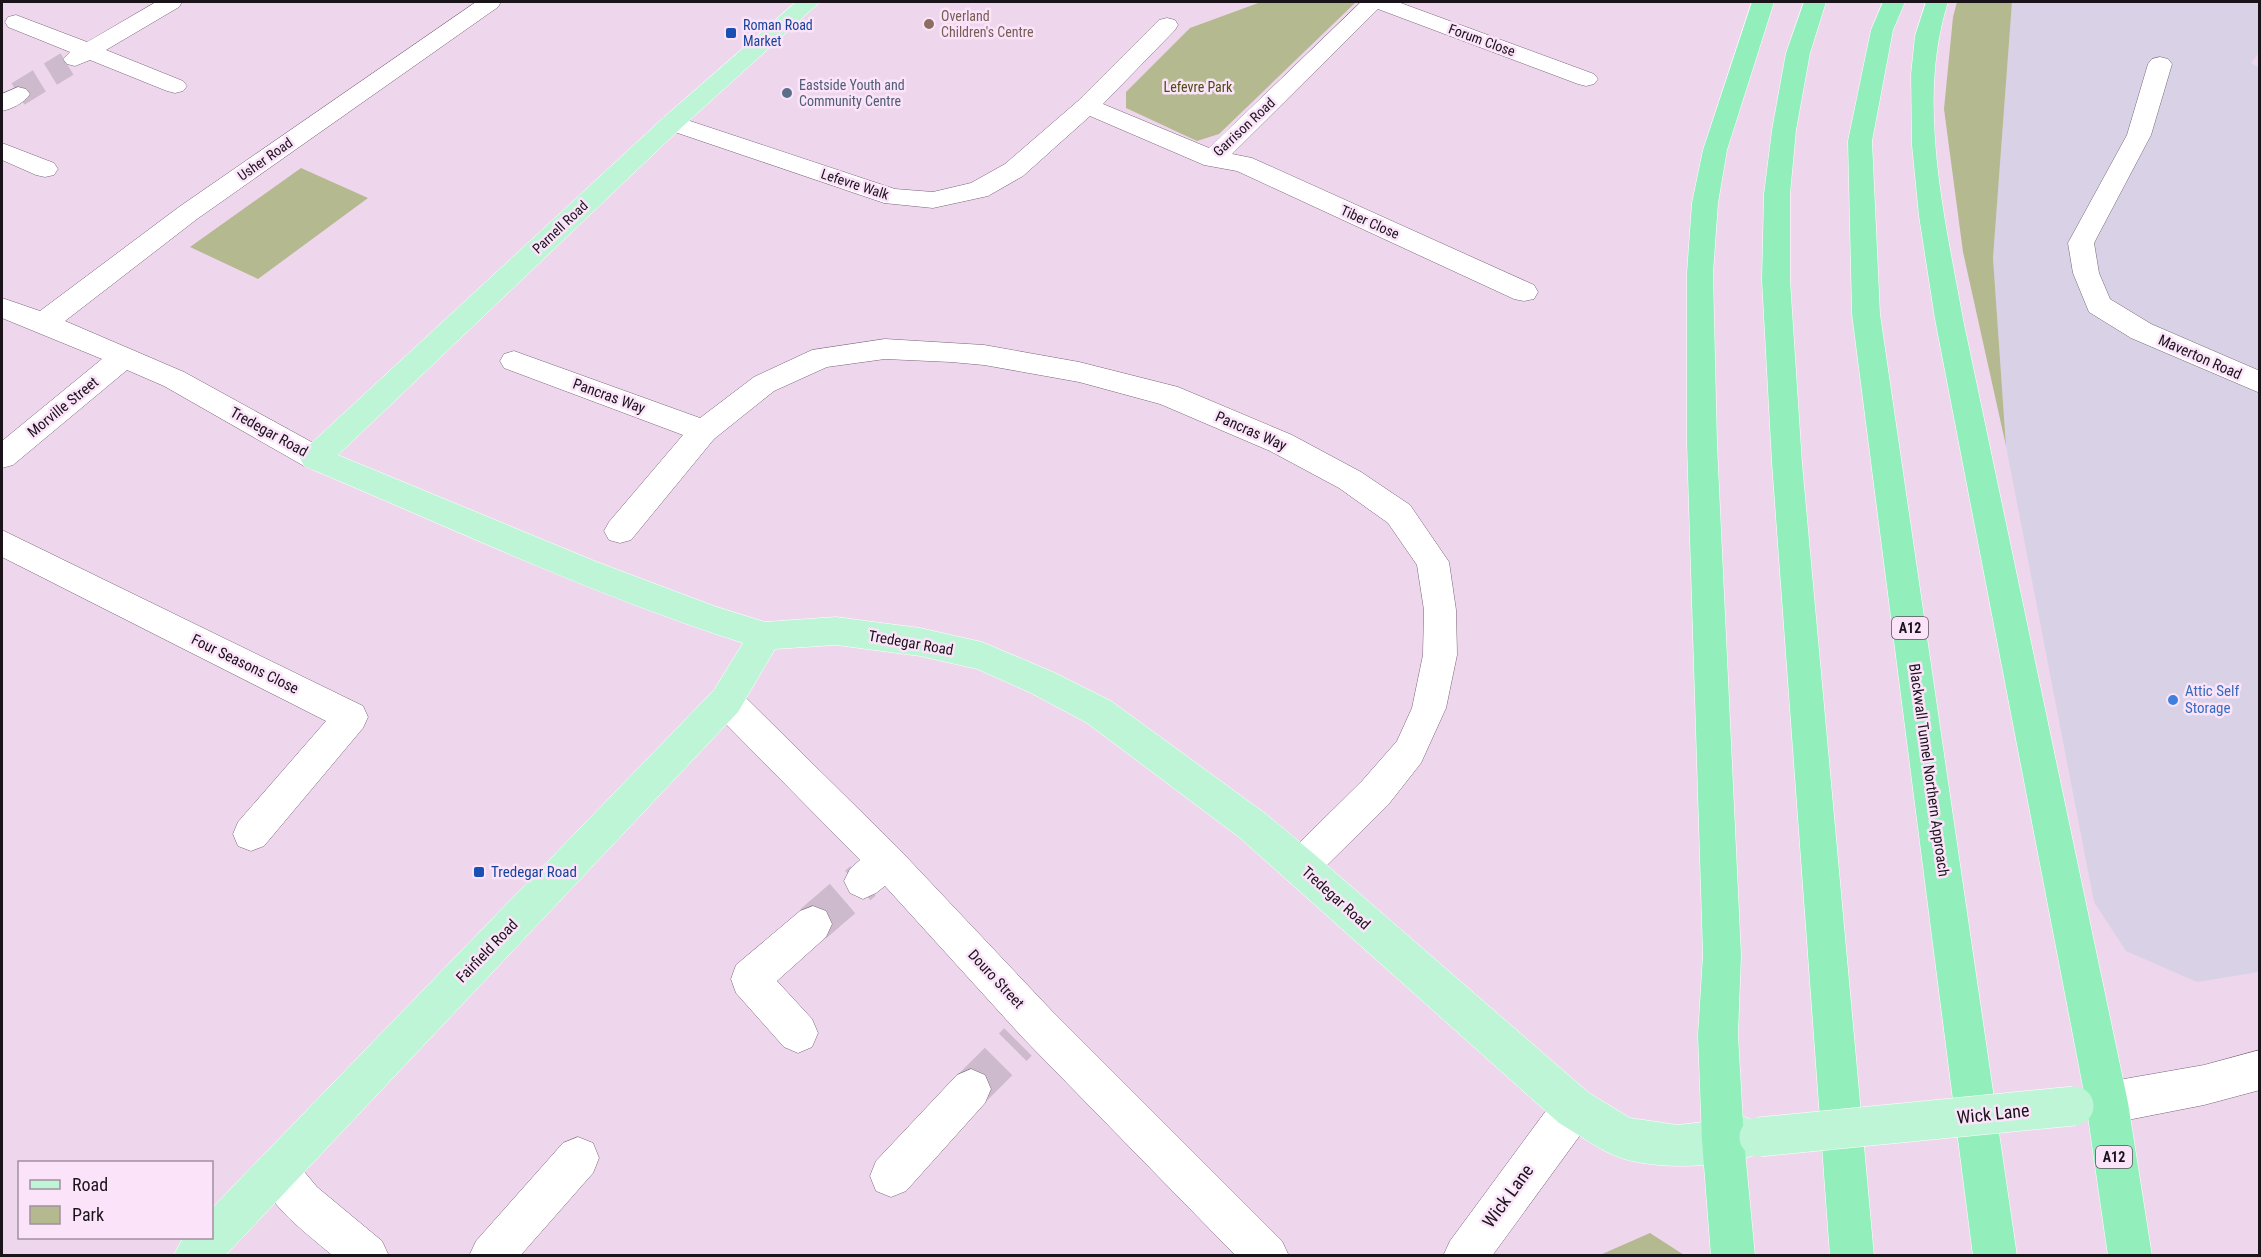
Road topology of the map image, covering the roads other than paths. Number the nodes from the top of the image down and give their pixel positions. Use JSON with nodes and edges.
{"nodes":[{"id":1,"x":171,"y":2,"type":"edge"},
{"id":2,"x":490,"y":2,"type":"edge"},
{"id":3,"x":809,"y":2,"type":"edge"},
{"id":4,"x":1373,"y":2,"type":"edge"},
{"id":5,"x":1379,"y":2,"type":"edge"},
{"id":6,"x":1763,"y":2,"type":"edge"},
{"id":7,"x":1815,"y":2,"type":"edge"},
{"id":8,"x":1894,"y":2,"type":"edge"},
{"id":9,"x":1937,"y":2,"type":"edge"},
{"id":10,"x":16,"y":22,"type":"dead end"},
{"id":11,"x":1167,"y":25,"type":"dead end"},
{"id":12,"x":88,"y":51,"type":"junction"},
{"id":13,"x":67,"y":64,"type":"tunnel mouth"},
{"id":14,"x":2160,"y":64,"type":"dead end"},
{"id":15,"x":1586,"y":79,"type":"dead end"},
{"id":16,"x":175,"y":86,"type":"dead end"},
{"id":17,"x":1087,"y":106,"type":"junction"},
{"id":18,"x":672,"y":123,"type":"junction"},
{"id":19,"x":2,"y":151,"type":"edge"},
{"id":20,"x":1213,"y":159,"type":"junction"},
{"id":21,"x":45,"y":169,"type":"dead end"},
{"id":22,"x":1524,"y":292,"type":"dead end"},
{"id":23,"x":2,"y":308,"type":"edge"},
{"id":24,"x":44,"y":323,"type":"junction"},
{"id":25,"x":124,"y":357,"type":"junction"},
{"id":26,"x":514,"y":361,"type":"dead end"},
{"id":27,"x":2259,"y":383,"type":"edge"},
{"id":28,"x":704,"y":431,"type":"junction"},
{"id":29,"x":2,"y":457,"type":"edge"},
{"id":30,"x":315,"y":458,"type":"junction"},
{"id":31,"x":620,"y":531,"type":"dead end"},
{"id":32,"x":2,"y":543,"type":"edge"},
{"id":33,"x":765,"y":636,"type":"junction"},
{"id":34,"x":726,"y":701,"type":"junction"},
{"id":35,"x":251,"y":834,"type":"dead end"},
{"id":36,"x":1301,"y":866,"type":"junction"},
{"id":37,"x":813,"y":924,"type":"tunnel mouth"},
{"id":38,"x":798,"y":1033,"type":"dead end"},
{"id":39,"x":2259,"y":1070,"type":"edge"},
{"id":40,"x":971,"y":1089,"type":"tunnel mouth"},
{"id":41,"x":2091,"y":1105,"type":"junction"},
{"id":42,"x":1574,"y":1108,"type":"junction"},
{"id":43,"x":1741,"y":1139,"type":"junction"},
{"id":44,"x":578,"y":1158,"type":"dead end"},
{"id":45,"x":277,"y":1172,"type":"junction"},
{"id":46,"x":891,"y":1176,"type":"dead end"},
{"id":47,"x":213,"y":1238,"type":"edge"},
{"id":48,"x":212,"y":1239,"type":"edge"},
{"id":49,"x":195,"y":1256,"type":"edge"},
{"id":50,"x":367,"y":1256,"type":"edge"},
{"id":51,"x":491,"y":1256,"type":"edge"},
{"id":52,"x":1267,"y":1256,"type":"edge"},
{"id":53,"x":1465,"y":1256,"type":"edge"},
{"id":54,"x":1733,"y":1256,"type":"edge"},
{"id":55,"x":1852,"y":1256,"type":"edge"},
{"id":56,"x":1995,"y":1256,"type":"edge"},
{"id":57,"x":2130,"y":1256,"type":"edge"}],
"edges":[{"from":1,"to":12,"type":"street"},
{"from":2,"to":24,"type":"street","name":"Usher Road"},
{"from":3,"to":18,"type":"main road","name":"Parnell Road"},
{"from":4,"to":20,"type":"street","name":"Garrison Road"},
{"from":5,"to":15,"type":"street","name":"Forum Close"},
{"from":6,"to":43,"type":"highway"},
{"from":7,"to":55,"type":"highway"},
{"from":8,"to":56,"type":"highway","name":"Blackwall Tunnel Northern Approach","number":"A12"},
{"from":9,"to":41,"type":"highway","number":"A12"},
{"from":10,"to":12,"type":"street"},
{"from":11,"to":17,"type":"street","name":"Lefevre Walk"},
{"from":12,"to":13,"type":"street"},
{"from":12,"to":16,"type":"street"},
{"from":14,"to":27,"type":"street","name":"Maverton Road"},
{"from":17,"to":18,"type":"street","name":"Lefevre Walk"},
{"from":17,"to":20,"type":"street","name":"Garrison Road"},
{"from":18,"to":30,"type":"main road","name":"Parnell Road"},
{"from":19,"to":21,"type":"street"},
{"from":20,"to":22,"type":"street","name":"Tiber Close"},
{"from":23,"to":24,"type":"street","name":"Tredegar Road"},
{"from":24,"to":25,"type":"street","name":"Tredegar Road"},
{"from":25,"to":29,"type":"street","name":"Morville Street"},
{"from":25,"to":30,"type":"street","name":"Tredegar Road"},
{"from":26,"to":28,"type":"street","name":"Pancras Way"},
{"from":28,"to":31,"type":"street","name":"Pancras Way"},
{"from":28,"to":36,"type":"street","name":"Pancras Way"},
{"from":30,"to":33,"type":"main road","name":"Tredegar Road"},
{"from":32,"to":35,"type":"street","name":"Four Seasons Close"},
{"from":33,"to":34,"type":"main road","name":"Fairfield Road"},
{"from":33,"to":36,"type":"main road","name":"Tredegar Road"},
{"from":34,"to":45,"type":"main road","name":"Fairfield Road"},
{"from":34,"to":52,"type":"street","name":"Douro Street"},
{"from":36,"to":42,"type":"main road","name":"Tredegar Road"},
{"from":37,"to":38,"type":"street"},
{"from":39,"to":41,"type":"street","name":"Wick Lane"},
{"from":40,"to":46,"type":"street"},
{"from":41,"to":43,"type":"main road","name":"Wick Lane","bridge":true},
{"from":41,"to":57,"type":"highway","number":"A12"},
{"from":42,"to":43,"type":"main road","name":"Tredegar Road"},
{"from":42,"to":53,"type":"street","name":"Wick Lane"},
{"from":43,"to":54,"type":"highway"},
{"from":44,"to":51,"type":"street"},
{"from":45,"to":47,"type":"main road","name":"Fairfield Road"},
{"from":45,"to":50,"type":"street"},
{"from":48,"to":49,"type":"main road","name":"Fairfield Road"}]}
